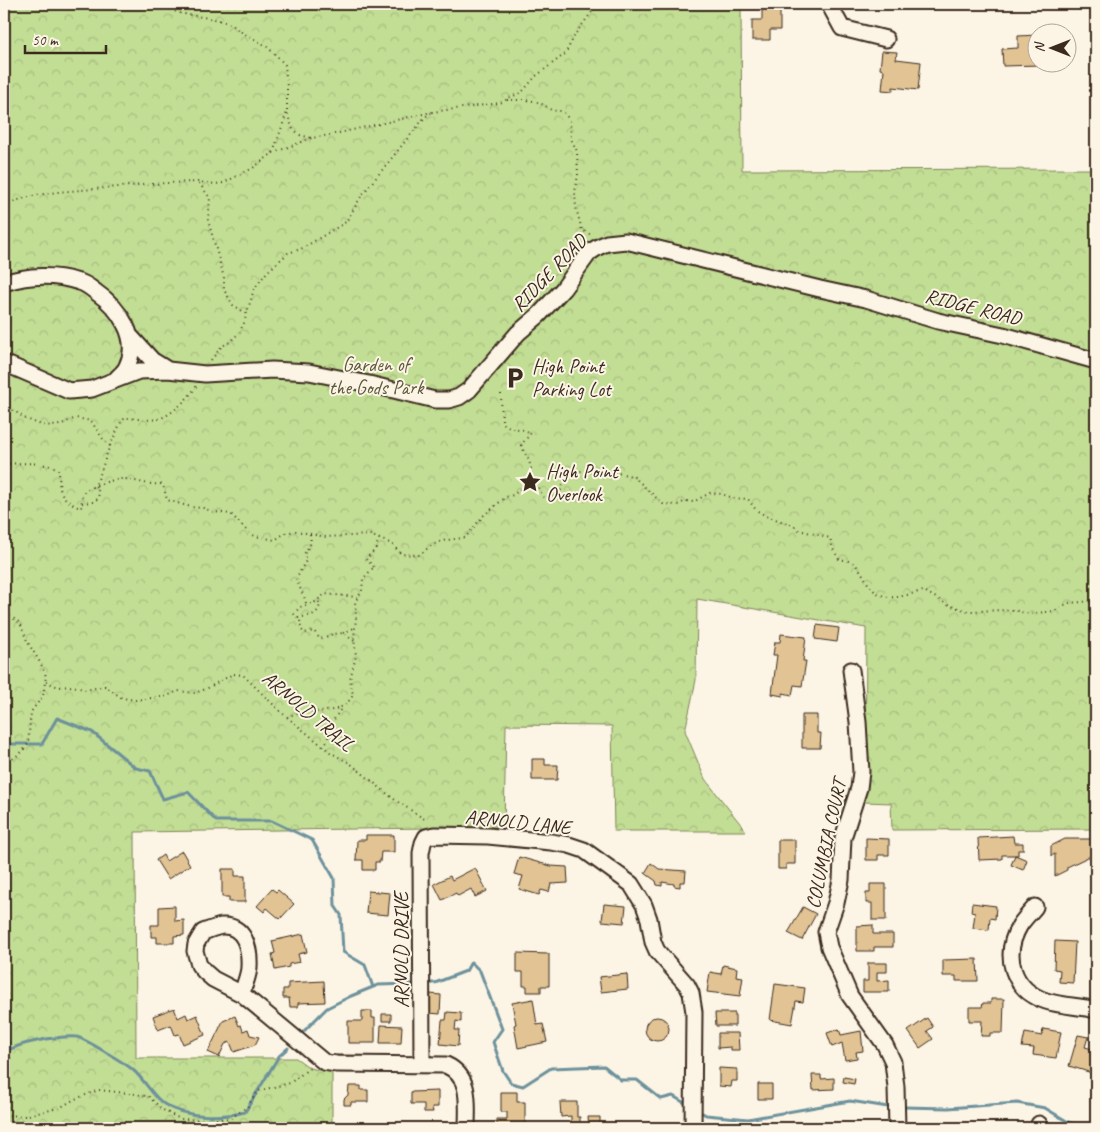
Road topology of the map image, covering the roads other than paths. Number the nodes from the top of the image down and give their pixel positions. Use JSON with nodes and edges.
{"nodes":[{"id":1,"x":828,"y":4,"type":"edge"},
{"id":2,"x":886,"y":39,"type":"dead end"},
{"id":3,"x":4,"y":283,"type":"edge"},
{"id":4,"x":131,"y":337,"type":"junction"},
{"id":5,"x":1096,"y":361,"type":"edge"},
{"id":6,"x":4,"y":363,"type":"edge"},
{"id":7,"x":168,"y":370,"type":"junction"},
{"id":8,"x":117,"y":378,"type":"junction"},
{"id":9,"x":851,"y":670,"type":"dead end"},
{"id":10,"x":426,"y":837,"type":"joint"},
{"id":11,"x":1035,"y":907,"type":"dead end"},
{"id":12,"x":242,"y":994,"type":"junction"},
{"id":13,"x":1096,"y":1010,"type":"edge"},
{"id":14,"x":422,"y":1064,"type":"junction"},
{"id":15,"x":466,"y":1128,"type":"edge"},
{"id":16,"x":693,"y":1128,"type":"edge"},
{"id":17,"x":897,"y":1128,"type":"edge"}],
"edges":[{"from":1,"to":2,"type":"street"},
{"from":3,"to":4,"type":"street"},
{"from":4,"to":7,"type":"street","name":"RIDGE ROAD"},
{"from":4,"to":8,"type":"street"},
{"from":5,"to":7,"type":"street","name":"RIDGE ROAD"},
{"from":6,"to":8,"type":"street","name":"RIDGE ROAD"},
{"from":7,"to":8,"type":"street","name":"RIDGE ROAD"},
{"from":9,"to":17,"type":"street","name":"COLUMBIA COURT"},
{"from":10,"to":14,"type":"street","name":"ARNOLD DRIVE"},
{"from":10,"to":16,"type":"street","name":"ARNOLD LANE"},
{"from":11,"to":13,"type":"street"},
{"from":12,"to":12,"type":"street"},
{"from":12,"to":14,"type":"street"},
{"from":14,"to":15,"type":"street"}]}
